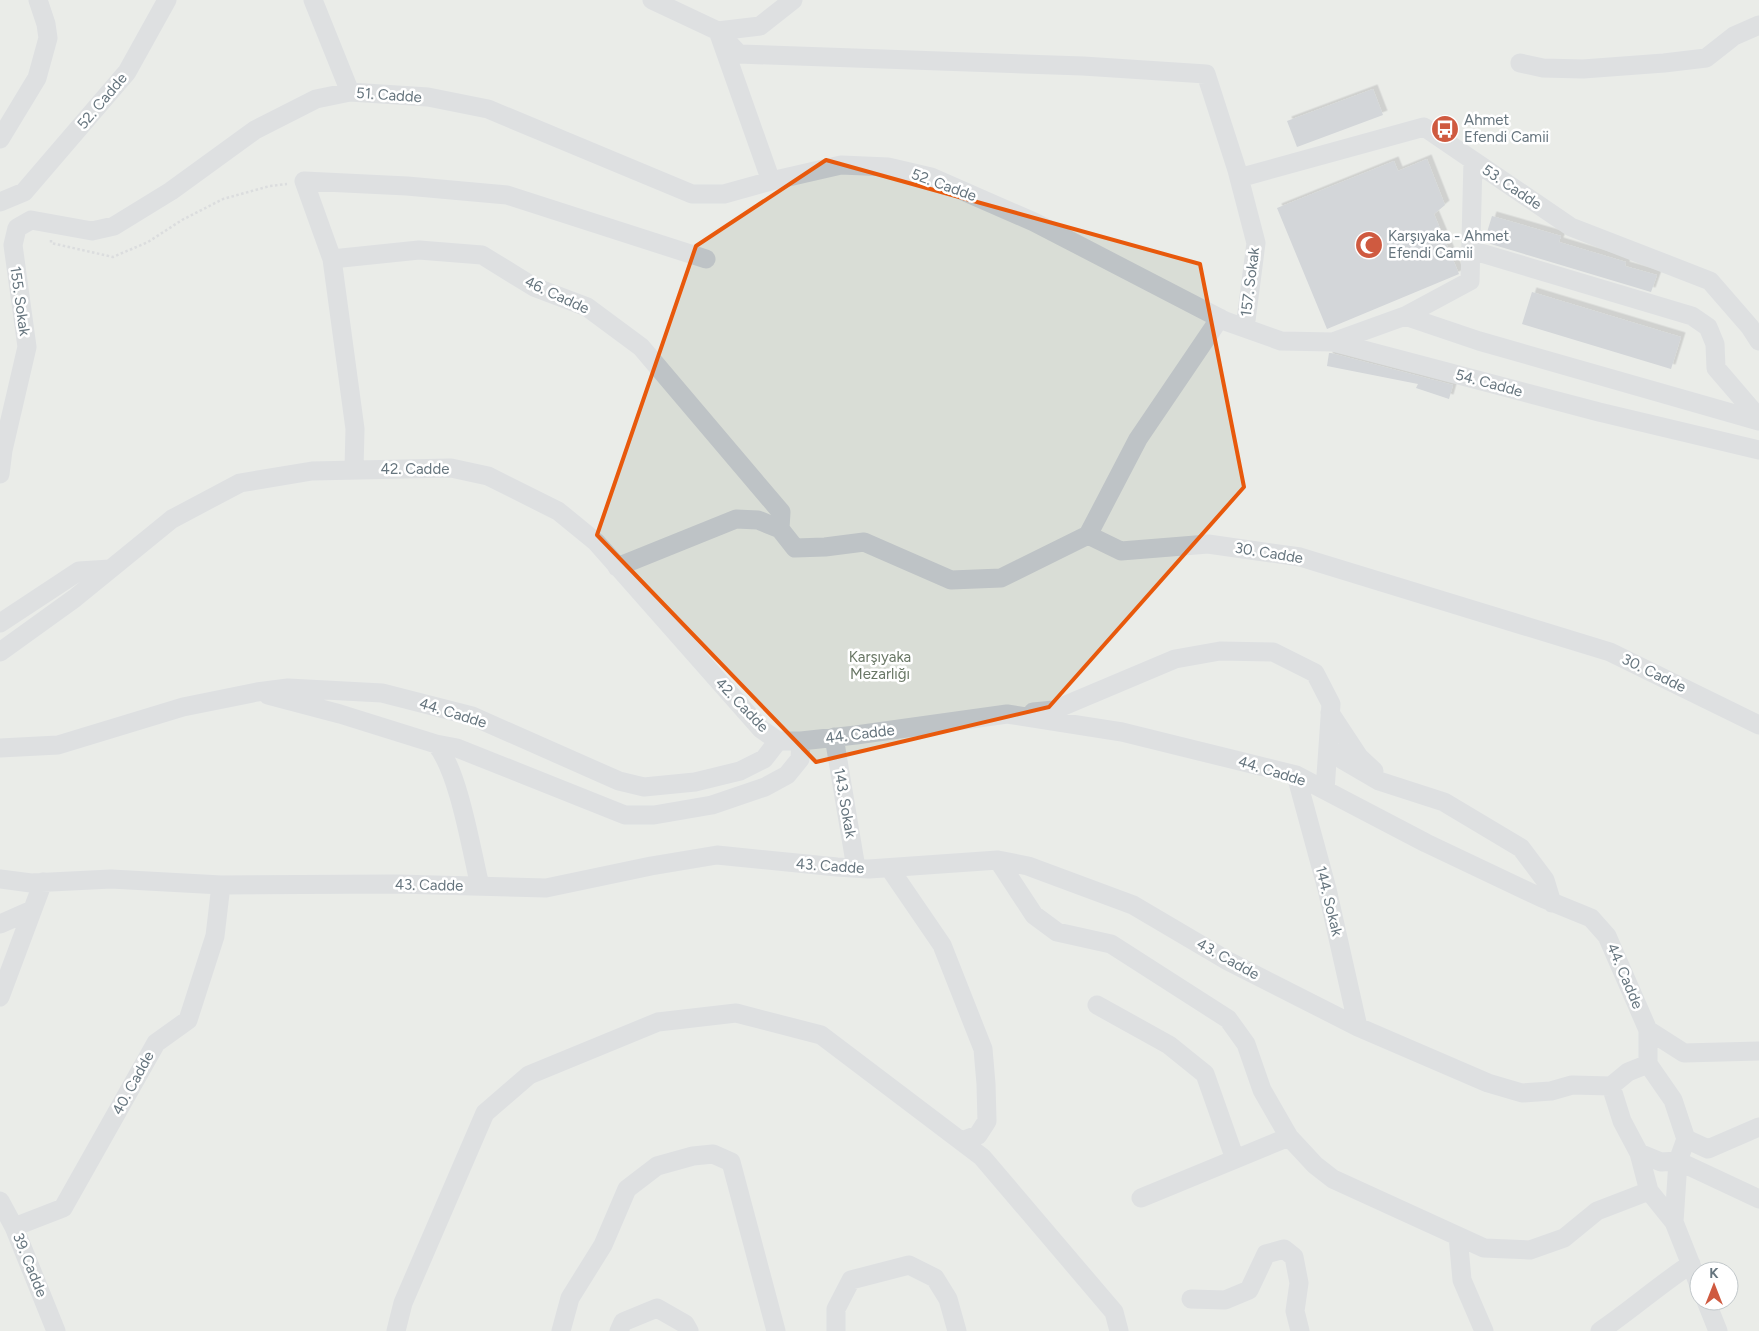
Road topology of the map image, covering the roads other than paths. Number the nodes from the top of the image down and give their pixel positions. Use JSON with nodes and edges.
{"nodes":[{"id":1,"x":38,"y":0,"type":"edge"},
{"id":2,"x":167,"y":0,"type":"edge"},
{"id":3,"x":313,"y":0,"type":"edge"},
{"id":4,"x":652,"y":0,"type":"edge"},
{"id":5,"x":793,"y":0,"type":"edge"},
{"id":6,"x":1759,"y":25,"type":"edge"},
{"id":7,"x":718,"y":32,"type":"junction"},
{"id":8,"x":1520,"y":63,"type":"dead end"},
{"id":9,"x":350,"y":92,"type":"junction"},
{"id":10,"x":0,"y":139,"type":"edge"},
{"id":11,"x":1473,"y":161,"type":"junction"},
{"id":12,"x":1239,"y":178,"type":"junction"},
{"id":13,"x":771,"y":181,"type":"junction"},
{"id":14,"x":3,"y":200,"type":"edge"},
{"id":15,"x":25,"y":224,"type":"junction"},
{"id":16,"x":1470,"y":250,"type":"junction"},
{"id":17,"x":332,"y":259,"type":"junction"},
{"id":18,"x":706,"y":259,"type":"dead end"},
{"id":19,"x":1405,"y":316,"type":"junction"},
{"id":20,"x":1220,"y":318,"type":"junction"},
{"id":21,"x":1244,"y":328,"type":"junction"},
{"id":22,"x":1759,"y":341,"type":"edge"},
{"id":23,"x":1333,"y":342,"type":"junction"},
{"id":24,"x":1759,"y":419,"type":"edge"},
{"id":25,"x":1759,"y":450,"type":"edge"},
{"id":26,"x":354,"y":469,"type":"junction"},
{"id":27,"x":0,"y":474,"type":"edge"},
{"id":28,"x":780,"y":529,"type":"junction"},
{"id":29,"x":1088,"y":535,"type":"junction"},
{"id":30,"x":617,"y":567,"type":"junction"},
{"id":31,"x":110,"y":569,"type":"junction"},
{"id":32,"x":0,"y":623,"type":"edge"},
{"id":33,"x":0,"y":652,"type":"edge"},
{"id":34,"x":257,"y":692,"type":"junction"},
{"id":35,"x":1330,"y":712,"type":"junction"},
{"id":36,"x":1007,"y":714,"type":"junction"},
{"id":37,"x":1759,"y":725,"type":"edge"},
{"id":38,"x":834,"y":737,"type":"junction"},
{"id":39,"x":778,"y":741,"type":"junction"},
{"id":40,"x":801,"y":741,"type":"junction"},
{"id":41,"x":436,"y":744,"type":"junction"},
{"id":42,"x":1328,"y":747,"type":"junction"},
{"id":43,"x":0,"y":748,"type":"edge"},
{"id":44,"x":1296,"y":775,"type":"junction"},
{"id":45,"x":1387,"y":784,"type":"junction"},
{"id":46,"x":1325,"y":790,"type":"junction"},
{"id":47,"x":998,"y":860,"type":"junction"},
{"id":48,"x":856,"y":868,"type":"junction"},
{"id":49,"x":890,"y":869,"type":"junction"},
{"id":50,"x":0,"y":879,"type":"edge"},
{"id":51,"x":43,"y":882,"type":"junction"},
{"id":52,"x":221,"y":885,"type":"junction"},
{"id":53,"x":480,"y":886,"type":"junction"},
{"id":54,"x":1552,"y":903,"type":"junction"},
{"id":55,"x":32,"y":910,"type":"junction"},
{"id":56,"x":0,"y":924,"type":"edge"},
{"id":57,"x":0,"y":997,"type":"edge"},
{"id":58,"x":1097,"y":1005,"type":"dead end"},
{"id":59,"x":1358,"y":1027,"type":"junction"},
{"id":60,"x":1648,"y":1030,"type":"junction"},
{"id":61,"x":1759,"y":1051,"type":"edge"},
{"id":62,"x":1648,"y":1064,"type":"junction"},
{"id":63,"x":1611,"y":1086,"type":"junction"},
{"id":64,"x":1759,"y":1127,"type":"edge"},
{"id":65,"x":1289,"y":1137,"type":"junction"},
{"id":66,"x":1686,"y":1139,"type":"junction"},
{"id":67,"x":962,"y":1141,"type":"junction"},
{"id":68,"x":1639,"y":1153,"type":"junction"},
{"id":69,"x":1234,"y":1159,"type":"junction"},
{"id":70,"x":1678,"y":1161,"type":"junction"},
{"id":71,"x":1649,"y":1191,"type":"junction"},
{"id":72,"x":1141,"y":1198,"type":"dead end"},
{"id":73,"x":1759,"y":1199,"type":"edge"},
{"id":74,"x":0,"y":1201,"type":"edge"},
{"id":75,"x":1674,"y":1222,"type":"junction"},
{"id":76,"x":14,"y":1227,"type":"junction"},
{"id":77,"x":1458,"y":1236,"type":"junction"},
{"id":78,"x":1690,"y":1261,"type":"edge"},
{"id":79,"x":1689,"y":1265,"type":"edge"},
{"id":80,"x":1192,"y":1299,"type":"dead end"},
{"id":81,"x":1710,"y":1311,"type":"edge"},
{"id":82,"x":56,"y":1331,"type":"edge"},
{"id":83,"x":396,"y":1331,"type":"edge"},
{"id":84,"x":561,"y":1331,"type":"edge"},
{"id":85,"x":619,"y":1331,"type":"edge"},
{"id":86,"x":690,"y":1331,"type":"edge"},
{"id":87,"x":776,"y":1331,"type":"edge"},
{"id":88,"x":836,"y":1331,"type":"edge"},
{"id":89,"x":958,"y":1331,"type":"edge"},
{"id":90,"x":1119,"y":1331,"type":"edge"},
{"id":91,"x":1300,"y":1331,"type":"edge"},
{"id":92,"x":1484,"y":1331,"type":"edge"},
{"id":93,"x":1600,"y":1331,"type":"edge"},
{"id":94,"x":1718,"y":1331,"type":"edge"}],
"edges":[{"from":1,"to":10,"type":"lane"},
{"from":2,"to":14,"type":"lane","name":"52. Cadde"},
{"from":3,"to":9,"type":"lane"},
{"from":4,"to":7,"type":"lane"},
{"from":5,"to":7,"type":"lane"},
{"from":6,"to":8,"type":"lane"},
{"from":7,"to":12,"type":"lane"},
{"from":7,"to":13,"type":"lane"},
{"from":9,"to":13,"type":"lane","name":"51. Cadde"},
{"from":9,"to":15,"type":"lane","name":"51. Cadde"},
{"from":11,"to":12,"type":"lane","name":"53. Cadde"},
{"from":11,"to":16,"type":"lane"},
{"from":11,"to":22,"type":"lane","name":"53. Cadde"},
{"from":12,"to":21,"type":"lane","name":"157. Sokak"},
{"from":13,"to":20,"type":"lane","name":"52. Cadde"},
{"from":14,"to":15,"type":"lane"},
{"from":15,"to":27,"type":"lane","name":"155. Sokak"},
{"from":16,"to":19,"type":"lane"},
{"from":16,"to":24,"type":"lane"},
{"from":17,"to":18,"type":"lane"},
{"from":17,"to":26,"type":"lane"},
{"from":17,"to":28,"type":"lane","name":"46. Cadde"},
{"from":19,"to":23,"type":"lane"},
{"from":19,"to":24,"type":"lane"},
{"from":20,"to":21,"type":"lane","name":"54. Cadde"},
{"from":20,"to":29,"type":"lane"},
{"from":21,"to":23,"type":"lane","name":"54. Cadde"},
{"from":23,"to":25,"type":"lane","name":"54. Cadde"},
{"from":26,"to":30,"type":"lane","name":"42. Cadde"},
{"from":26,"to":31,"type":"lane","name":"42. Cadde"},
{"from":28,"to":29,"type":"lane"},
{"from":28,"to":30,"type":"lane"},
{"from":29,"to":37,"type":"lane","name":"30. Cadde"},
{"from":30,"to":39,"type":"lane","name":"42. Cadde"},
{"from":31,"to":32,"type":"lane"},
{"from":31,"to":33,"type":"lane","name":"42. Cadde"},
{"from":34,"to":39,"type":"lane","name":"44. Cadde"},
{"from":34,"to":41,"type":"lane"},
{"from":34,"to":43,"type":"lane","name":"44. Cadde"},
{"from":35,"to":36,"type":"lane"},
{"from":35,"to":42,"type":"lane"},
{"from":35,"to":45,"type":"lane"},
{"from":36,"to":38,"type":"lane","name":"44. Cadde"},
{"from":36,"to":44,"type":"lane","name":"44. Cadde"},
{"from":38,"to":40,"type":"lane","name":"44. Cadde"},
{"from":38,"to":48,"type":"lane","name":"143. Sokak"},
{"from":39,"to":40,"type":"lane","name":"44. Cadde"},
{"from":40,"to":41,"type":"lane"},
{"from":41,"to":53,"type":"lane"},
{"from":42,"to":45,"type":"lane"},
{"from":42,"to":46,"type":"lane"},
{"from":44,"to":46,"type":"lane","name":"44. Cadde"},
{"from":44,"to":59,"type":"lane","name":"144. Sokak"},
{"from":45,"to":54,"type":"lane"},
{"from":46,"to":54,"type":"lane","name":"44. Cadde"},
{"from":47,"to":49,"type":"lane","name":"43. Cadde"},
{"from":47,"to":59,"type":"lane","name":"43. Cadde"},
{"from":47,"to":65,"type":"lane"},
{"from":48,"to":49,"type":"lane","name":"43. Cadde"},
{"from":48,"to":53,"type":"lane","name":"43. Cadde"},
{"from":49,"to":67,"type":"lane"},
{"from":50,"to":51,"type":"lane","name":"43. Cadde"},
{"from":51,"to":52,"type":"lane","name":"43. Cadde"},
{"from":51,"to":55,"type":"lane"},
{"from":52,"to":53,"type":"lane","name":"43. Cadde"},
{"from":52,"to":76,"type":"lane","name":"40. Cadde"},
{"from":54,"to":60,"type":"lane","name":"44. Cadde"},
{"from":55,"to":56,"type":"lane"},
{"from":55,"to":57,"type":"lane"},
{"from":58,"to":69,"type":"lane"},
{"from":59,"to":63,"type":"lane","name":"43. Cadde"},
{"from":60,"to":61,"type":"lane"},
{"from":60,"to":62,"type":"lane"},
{"from":62,"to":63,"type":"lane"},
{"from":62,"to":66,"type":"lane"},
{"from":63,"to":68,"type":"lane"},
{"from":64,"to":66,"type":"lane"},
{"from":65,"to":69,"type":"lane"},
{"from":65,"to":77,"type":"lane"},
{"from":66,"to":70,"type":"lane"},
{"from":67,"to":83,"type":"lane"},
{"from":67,"to":90,"type":"lane"},
{"from":68,"to":70,"type":"lane"},
{"from":68,"to":71,"type":"lane"},
{"from":69,"to":72,"type":"lane"},
{"from":70,"to":73,"type":"lane"},
{"from":70,"to":75,"type":"lane"},
{"from":71,"to":75,"type":"lane"},
{"from":71,"to":77,"type":"lane"},
{"from":74,"to":76,"type":"lane","name":"39. Cadde"},
{"from":75,"to":78,"type":"lane"},
{"from":76,"to":82,"type":"lane","name":"39. Cadde"},
{"from":77,"to":92,"type":"lane"},
{"from":79,"to":93,"type":"lane"},
{"from":80,"to":91,"type":"lane"},
{"from":81,"to":94,"type":"lane"},
{"from":84,"to":87,"type":"lane"},
{"from":85,"to":86,"type":"lane"},
{"from":88,"to":89,"type":"lane"}]}
